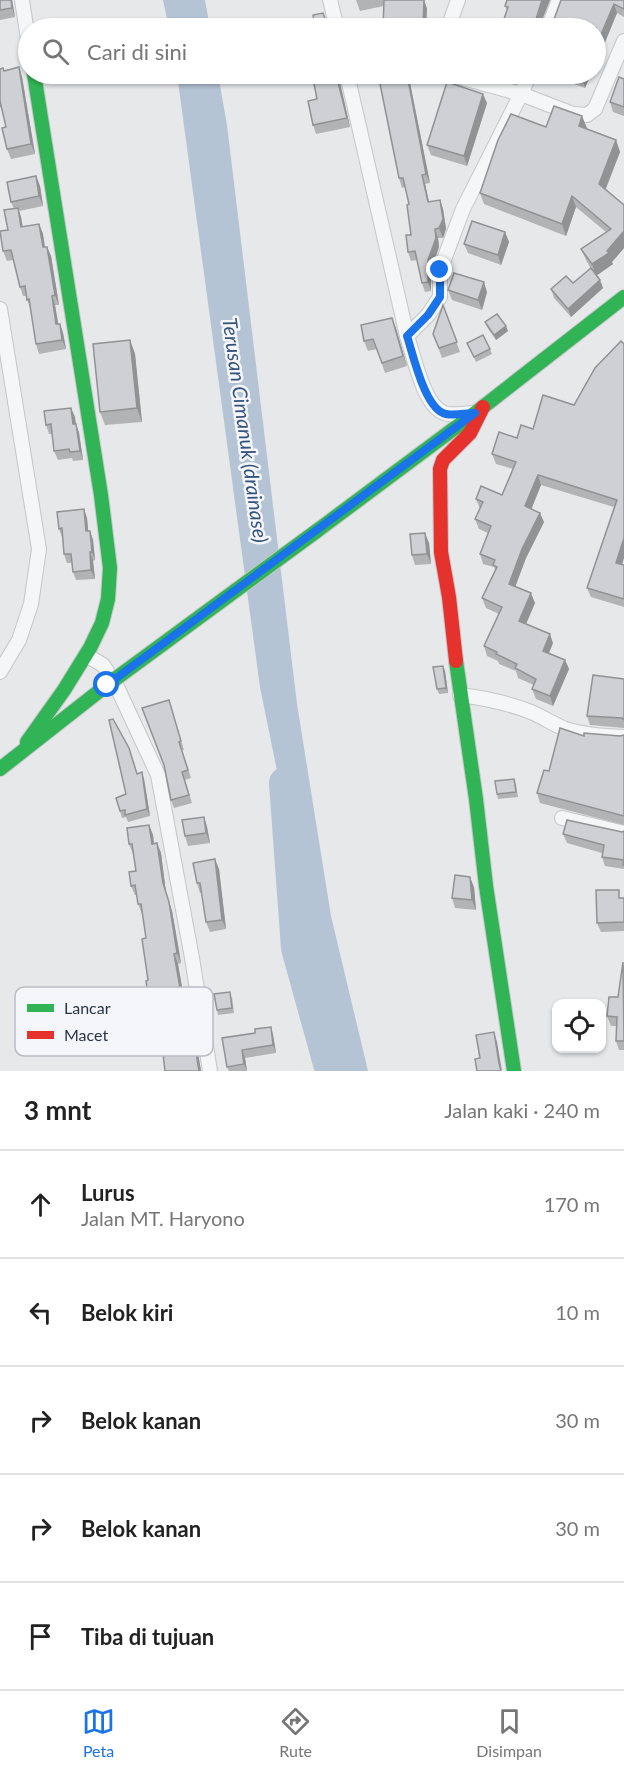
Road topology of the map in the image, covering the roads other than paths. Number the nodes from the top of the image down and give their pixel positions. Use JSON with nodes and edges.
{"nodes":[{"id":1,"x":22,"y":0,"type":"edge"},
{"id":2,"x":330,"y":0,"type":"edge"},
{"id":3,"x":458,"y":0,"type":"edge"},
{"id":4,"x":559,"y":0,"type":"edge"},
{"id":5,"x":25,"y":18,"type":"edge"},
{"id":6,"x":334,"y":18,"type":"edge"},
{"id":7,"x":452,"y":18,"type":"edge"},
{"id":8,"x":552,"y":18,"type":"edge"},
{"id":9,"x":624,"y":41,"type":"edge"},
{"id":10,"x":606,"y":82,"type":"edge"},
{"id":11,"x":36,"y":84,"type":"edge"},
{"id":12,"x":349,"y":84,"type":"edge"},
{"id":13,"x":486,"y":84,"type":"edge"},
{"id":14,"x":526,"y":84,"type":"edge"},
{"id":15,"x":605,"y":84,"type":"edge"},
{"id":16,"x":522,"y":94,"type":"junction"},
{"id":17,"x":624,"y":297,"type":"edge"},
{"id":18,"x":0,"y":309,"type":"edge"},
{"id":19,"x":407,"y":336,"type":"junction"},
{"id":20,"x":479,"y":410,"type":"junction"},
{"id":21,"x":86,"y":655,"type":"junction"},
{"id":22,"x":0,"y":672,"type":"edge"},
{"id":23,"x":460,"y":695,"type":"junction"},
{"id":24,"x":624,"y":737,"type":"edge"},
{"id":25,"x":16,"y":757,"type":"junction"},
{"id":26,"x":0,"y":769,"type":"edge"},
{"id":27,"x":562,"y":818,"type":"dead end"},
{"id":28,"x":624,"y":833,"type":"edge"},
{"id":29,"x":197,"y":987,"type":"edge"},
{"id":30,"x":208,"y":1056,"type":"edge"},
{"id":31,"x":210,"y":1071,"type":"edge"},
{"id":32,"x":514,"y":1071,"type":"edge"}],
"edges":[{"from":1,"to":5,"type":"street"},
{"from":2,"to":6,"type":"street"},
{"from":3,"to":7,"type":"street"},
{"from":4,"to":8,"type":"street"},
{"from":9,"to":10,"type":"street"},
{"from":11,"to":21,"type":"street"},
{"from":12,"to":19,"type":"street"},
{"from":13,"to":16,"type":"street"},
{"from":14,"to":16,"type":"street"},
{"from":15,"to":16,"type":"street"},
{"from":16,"to":19,"type":"street"},
{"from":17,"to":20,"type":"street"},
{"from":18,"to":22,"type":"street"},
{"from":19,"to":20,"type":"street"},
{"from":20,"to":23,"type":"street"},
{"from":20,"to":25,"type":"street","bridge":true},
{"from":21,"to":25,"type":"street"},
{"from":21,"to":29,"type":"street"},
{"from":23,"to":24,"type":"street"},
{"from":23,"to":32,"type":"street"},
{"from":25,"to":26,"type":"street"},
{"from":27,"to":28,"type":"street"},
{"from":30,"to":31,"type":"street"}]}
